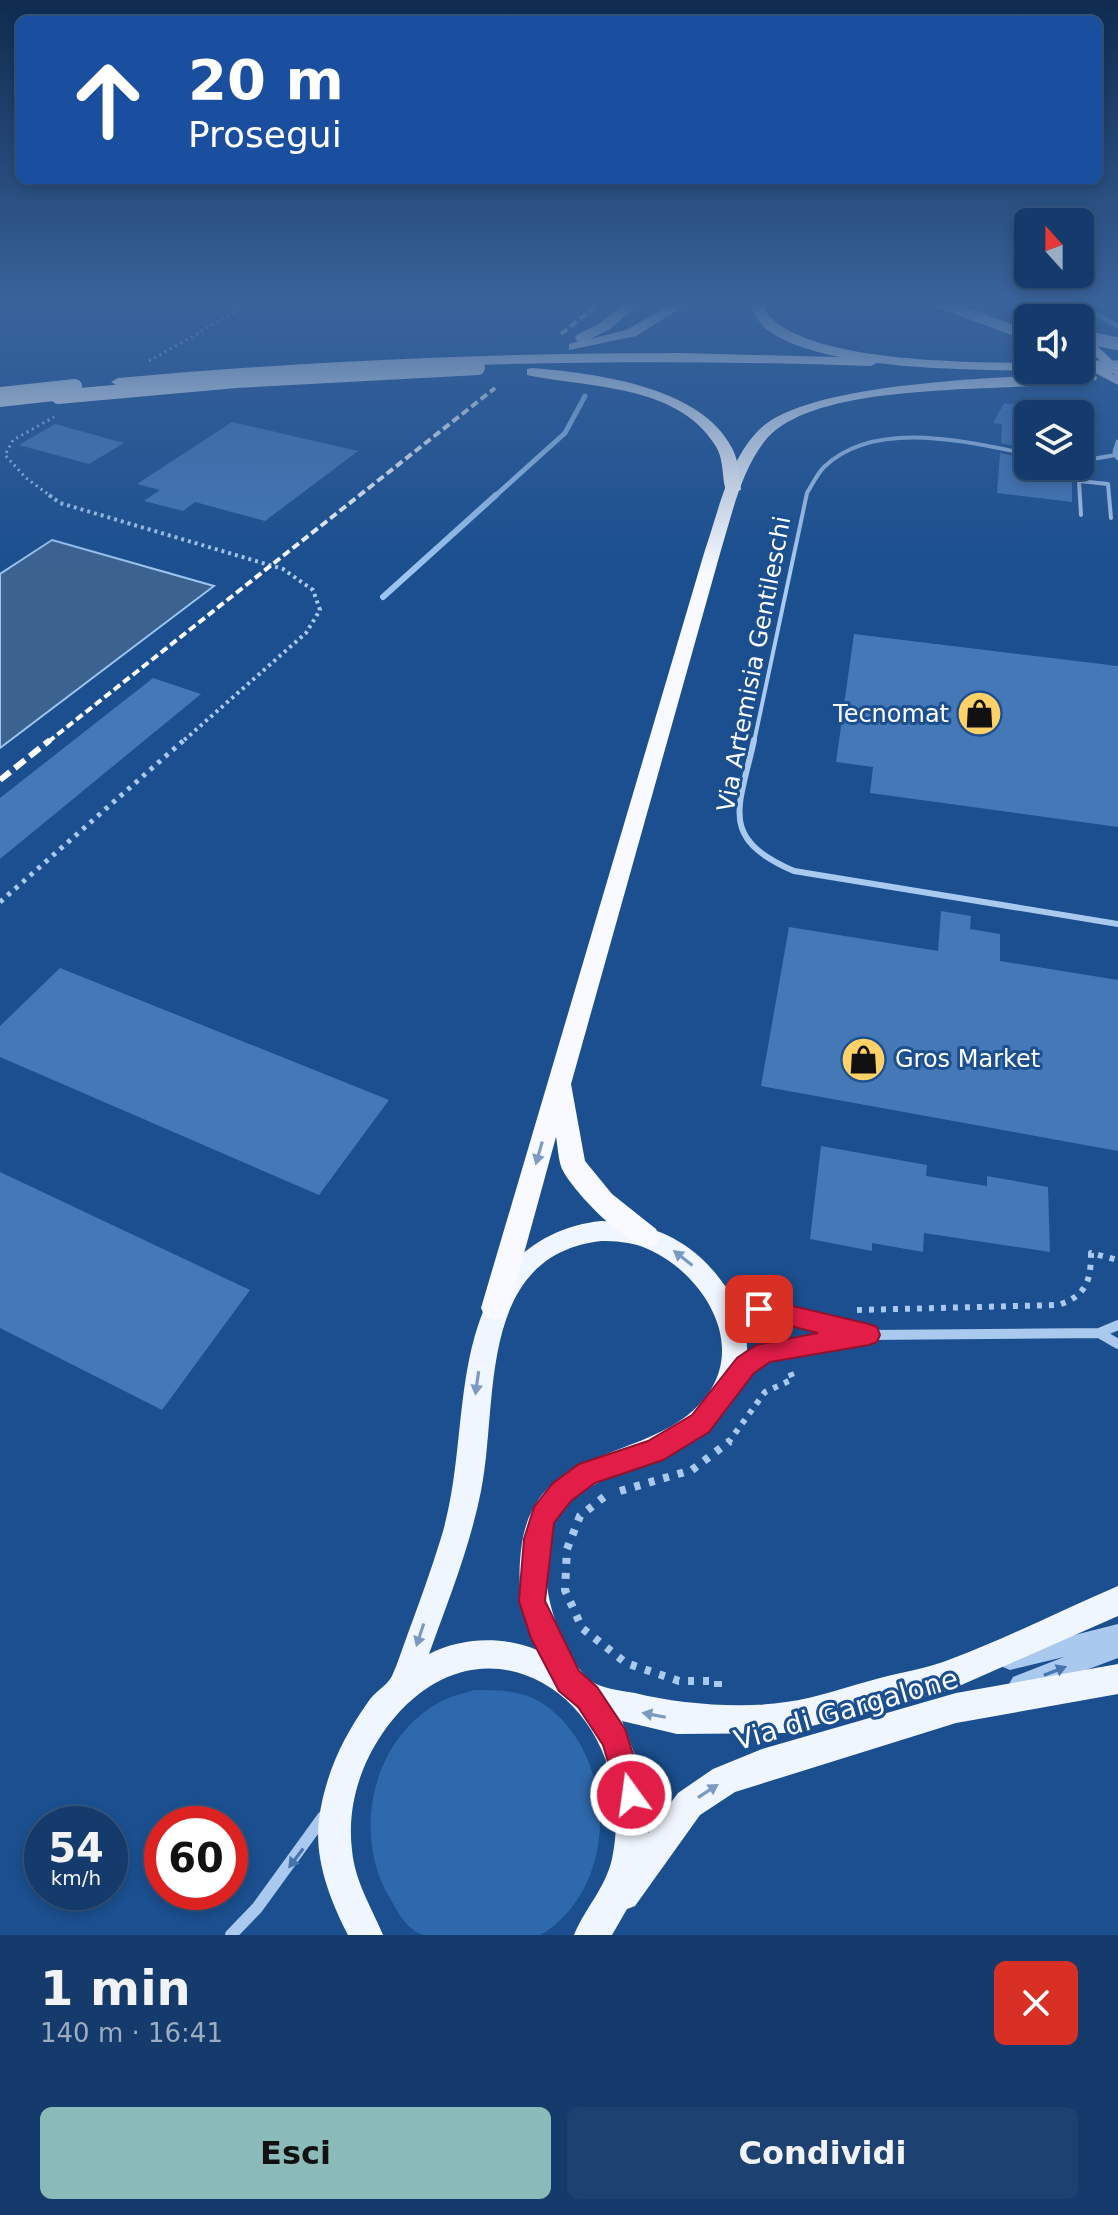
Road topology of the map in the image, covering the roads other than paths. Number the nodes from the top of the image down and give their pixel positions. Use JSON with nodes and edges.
{"nodes":[{"id":1,"x":115,"y":392,"type":"edge"},
{"id":2,"x":633,"y":392,"type":"edge"},
{"id":3,"x":899,"y":392,"type":"edge"},
{"id":4,"x":0,"y":403,"type":"edge"},
{"id":5,"x":1118,"y":442,"type":"edge"},
{"id":6,"x":1014,"y":452,"type":"edge"},
{"id":7,"x":1117,"y":456,"type":"edge"},
{"id":8,"x":1094,"y":459,"type":"edge"},
{"id":9,"x":733,"y":490,"type":"junction"},
{"id":10,"x":1081,"y":515,"type":"dead end"},
{"id":11,"x":1111,"y":518,"type":"dead end"},
{"id":12,"x":1118,"y":924,"type":"edge"},
{"id":13,"x":560,"y":1078,"type":"junction"},
{"id":14,"x":647,"y":1237,"type":"junction"},
{"id":15,"x":708,"y":1281,"type":"junction"},
{"id":16,"x":495,"y":1308,"type":"junction"},
{"id":17,"x":1118,"y":1325,"type":"edge"},
{"id":18,"x":1099,"y":1333,"type":"junction"},
{"id":19,"x":869,"y":1335,"type":"junction"},
{"id":20,"x":1118,"y":1344,"type":"edge"},
{"id":21,"x":724,"y":1391,"type":"junction"},
{"id":22,"x":1118,"y":1601,"type":"edge"},
{"id":23,"x":1118,"y":1634,"type":"edge"},
{"id":24,"x":1118,"y":1648,"type":"edge"},
{"id":25,"x":950,"y":1675,"type":"junction"},
{"id":26,"x":1118,"y":1679,"type":"edge"},
{"id":27,"x":404,"y":1685,"type":"junction"},
{"id":28,"x":578,"y":1689,"type":"junction"},
{"id":29,"x":956,"y":1708,"type":"junction"},
{"id":30,"x":339,"y":1792,"type":"junction"},
{"id":31,"x":599,"y":1926,"type":"edge"},
{"id":32,"x":231,"y":1935,"type":"edge"},
{"id":33,"x":366,"y":1935,"type":"edge"}],
"edges":[{"from":1,"to":4,"type":"highway","bridge":true},
{"from":2,"to":9,"type":"highway"},
{"from":3,"to":9,"type":"highway"},
{"from":5,"to":7,"type":"street"},
{"from":6,"to":12,"type":"lane","name":"Via Artemisia Gentileschi"},
{"from":7,"to":8,"type":"lane"},
{"from":9,"to":13,"type":"highway"},
{"from":10,"to":11,"type":"lane"},
{"from":13,"to":14,"type":"highway"},
{"from":13,"to":16,"type":"highway","one_way":true},
{"from":15,"to":14,"type":"main road","one_way":true},
{"from":14,"to":16,"type":"main road"},
{"from":15,"to":19,"type":"street"},
{"from":15,"to":21,"type":"main road"},
{"from":16,"to":27,"type":"main road","one_way":true},
{"from":17,"to":18,"type":"street"},
{"from":18,"to":19,"type":"street"},
{"from":18,"to":20,"type":"street"},
{"from":19,"to":21,"type":"street"},
{"from":21,"to":28,"type":"main road"},
{"from":22,"to":25,"type":"main road","name":"Via di Gargalone"},
{"from":23,"to":25,"type":"street"},
{"from":29,"to":24,"type":"street","one_way":true},
{"from":25,"to":28,"type":"main road","name":"Via di Gargalone","one_way":true},
{"from":26,"to":29,"type":"main road","name":"Via di Gargalone"},
{"from":27,"to":28,"type":"main road","name":"Via di Gargalone"},
{"from":27,"to":30,"type":"main road"},
{"from":28,"to":31,"type":"main road"},
{"from":31,"to":29,"type":"main road","name":"Via di Gargalone","one_way":true},
{"from":30,"to":32,"type":"street","one_way":true},
{"from":30,"to":33,"type":"main road"}]}
